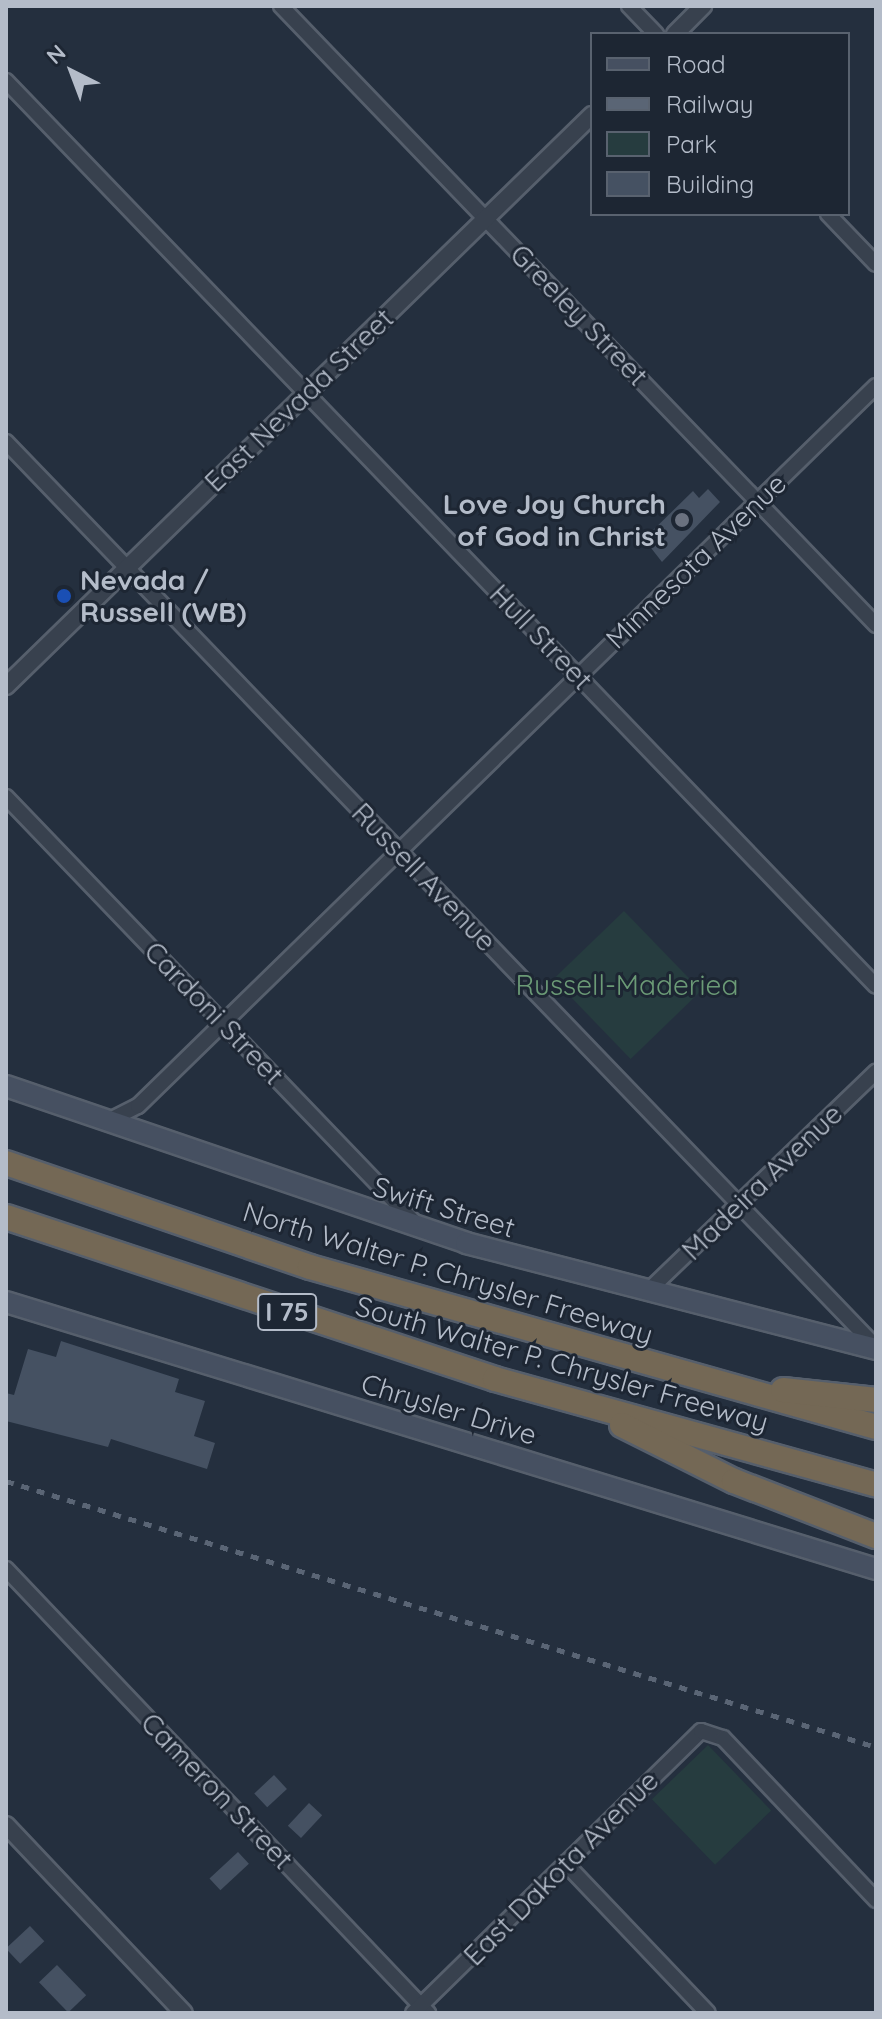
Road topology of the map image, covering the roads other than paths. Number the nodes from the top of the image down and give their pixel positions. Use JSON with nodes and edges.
{"nodes":[{"id":1,"x":281,"y":6,"type":"edge"},
{"id":2,"x":629,"y":6,"type":"edge"},
{"id":3,"x":703,"y":6,"type":"edge"},
{"id":4,"x":654,"y":32,"type":"edge"},
{"id":5,"x":677,"y":32,"type":"edge"},
{"id":6,"x":6,"y":81,"type":"edge"},
{"id":7,"x":590,"y":117,"type":"edge"},
{"id":8,"x":830,"y":216,"type":"edge"},
{"id":9,"x":486,"y":218,"type":"junction"},
{"id":10,"x":876,"y":264,"type":"edge"},
{"id":11,"x":876,"y":386,"type":"edge"},
{"id":12,"x":306,"y":393,"type":"junction"},
{"id":13,"x":6,"y":442,"type":"edge"},
{"id":14,"x":757,"y":501,"type":"junction"},
{"id":15,"x":127,"y":567,"type":"junction"},
{"id":16,"x":876,"y":625,"type":"edge"},
{"id":17,"x":578,"y":676,"type":"junction"},
{"id":18,"x":6,"y":686,"type":"edge"},
{"id":19,"x":6,"y":797,"type":"edge"},
{"id":20,"x":398,"y":851,"type":"junction"},
{"id":21,"x":876,"y":986,"type":"edge"},
{"id":22,"x":223,"y":1023,"type":"junction"},
{"id":23,"x":876,"y":1072,"type":"edge"},
{"id":24,"x":6,"y":1086,"type":"edge"},
{"id":25,"x":138,"y":1106,"type":"junction"},
{"id":26,"x":99,"y":1120,"type":"junction"},
{"id":27,"x":127,"y":1129,"type":"junction"},
{"id":28,"x":6,"y":1163,"type":"edge"},
{"id":29,"x":739,"y":1204,"type":"junction"},
{"id":30,"x":6,"y":1217,"type":"edge"},
{"id":31,"x":422,"y":1230,"type":"junction"},
{"id":32,"x":647,"y":1292,"type":"junction"},
{"id":33,"x":6,"y":1302,"type":"edge"},
{"id":34,"x":876,"y":1348,"type":"edge"},
{"id":35,"x":713,"y":1382,"type":"junction"},
{"id":36,"x":570,"y":1399,"type":"junction"},
{"id":37,"x":876,"y":1400,"type":"edge"},
{"id":38,"x":876,"y":1427,"type":"edge"},
{"id":39,"x":876,"y":1485,"type":"edge"},
{"id":40,"x":876,"y":1536,"type":"edge"},
{"id":41,"x":6,"y":1569,"type":"edge"},
{"id":42,"x":876,"y":1569,"type":"edge"},
{"id":43,"x":6,"y":1825,"type":"edge"},
{"id":44,"x":565,"y":1863,"type":"junction"},
{"id":45,"x":876,"y":1900,"type":"edge"},
{"id":46,"x":421,"y":2010,"type":"edge"},
{"id":47,"x":184,"y":2013,"type":"edge"},
{"id":48,"x":708,"y":2013,"type":"edge"}],
"edges":[{"from":1,"to":9,"type":"street","name":"Greeley Street"},
{"from":2,"to":4,"type":"street"},
{"from":3,"to":5,"type":"street"},
{"from":6,"to":12,"type":"street","name":"Hull Street"},
{"from":7,"to":9,"type":"street","name":"East Nevada Street"},
{"from":8,"to":10,"type":"street"},
{"from":9,"to":12,"type":"street","name":"East Nevada Street"},
{"from":9,"to":14,"type":"street","name":"Greeley Street"},
{"from":11,"to":14,"type":"street","name":"Minnesota Avenue"},
{"from":12,"to":15,"type":"street","name":"East Nevada Street"},
{"from":12,"to":17,"type":"street","name":"Hull Street"},
{"from":13,"to":15,"type":"street","name":"Russell Avenue"},
{"from":14,"to":16,"type":"street","name":"Greeley Street"},
{"from":14,"to":17,"type":"street","name":"Minnesota Avenue"},
{"from":15,"to":18,"type":"street","name":"East Nevada Street"},
{"from":15,"to":20,"type":"street","name":"Russell Avenue"},
{"from":17,"to":20,"type":"street","name":"Minnesota Avenue"},
{"from":17,"to":21,"type":"street","name":"Hull Street"},
{"from":19,"to":22,"type":"street","name":"Cardoni Street"},
{"from":20,"to":22,"type":"street","name":"Minnesota Avenue"},
{"from":20,"to":29,"type":"street","name":"Russell Avenue"},
{"from":22,"to":25,"type":"street","name":"Minnesota Avenue"},
{"from":22,"to":31,"type":"street","name":"Cardoni Street"},
{"from":23,"to":29,"type":"street","name":"Madeira Avenue"},
{"from":24,"to":26,"type":"main road","name":"Swift Street"},
{"from":25,"to":26,"type":"street","name":"Minnesota Avenue"},
{"from":25,"to":27,"type":"street","name":"Minnesota Avenue"},
{"from":26,"to":27,"type":"main road","name":"Swift Street"},
{"from":27,"to":31,"type":"main road","name":"Swift Street"},
{"from":28,"to":35,"type":"highway","name":"North Walter P. Chrysler Freeway","number":"I 75"},
{"from":29,"to":32,"type":"street","name":"Madeira Avenue"},
{"from":29,"to":34,"type":"street","name":"Russell Avenue"},
{"from":30,"to":36,"type":"highway","name":"South Walter P. Chrysler Freeway","number":"I 75"},
{"from":31,"to":32,"type":"main road","name":"Swift Street"},
{"from":32,"to":34,"type":"main road","name":"Swift Street"},
{"from":33,"to":42,"type":"main road","name":"Chrysler Drive"},
{"from":35,"to":37,"type":"highway"},
{"from":35,"to":38,"type":"highway","name":"North Walter P. Chrysler Freeway","number":"I 75"},
{"from":36,"to":39,"type":"highway","name":"South Walter P. Chrysler Freeway","number":"I 75"},
{"from":36,"to":40,"type":"highway"},
{"from":41,"to":46,"type":"street","name":"Cameron Street"},
{"from":43,"to":47,"type":"street"},
{"from":44,"to":45,"type":"street","name":"East Dakota Avenue"},
{"from":44,"to":46,"type":"street","name":"East Dakota Avenue"},
{"from":44,"to":48,"type":"street"}]}
